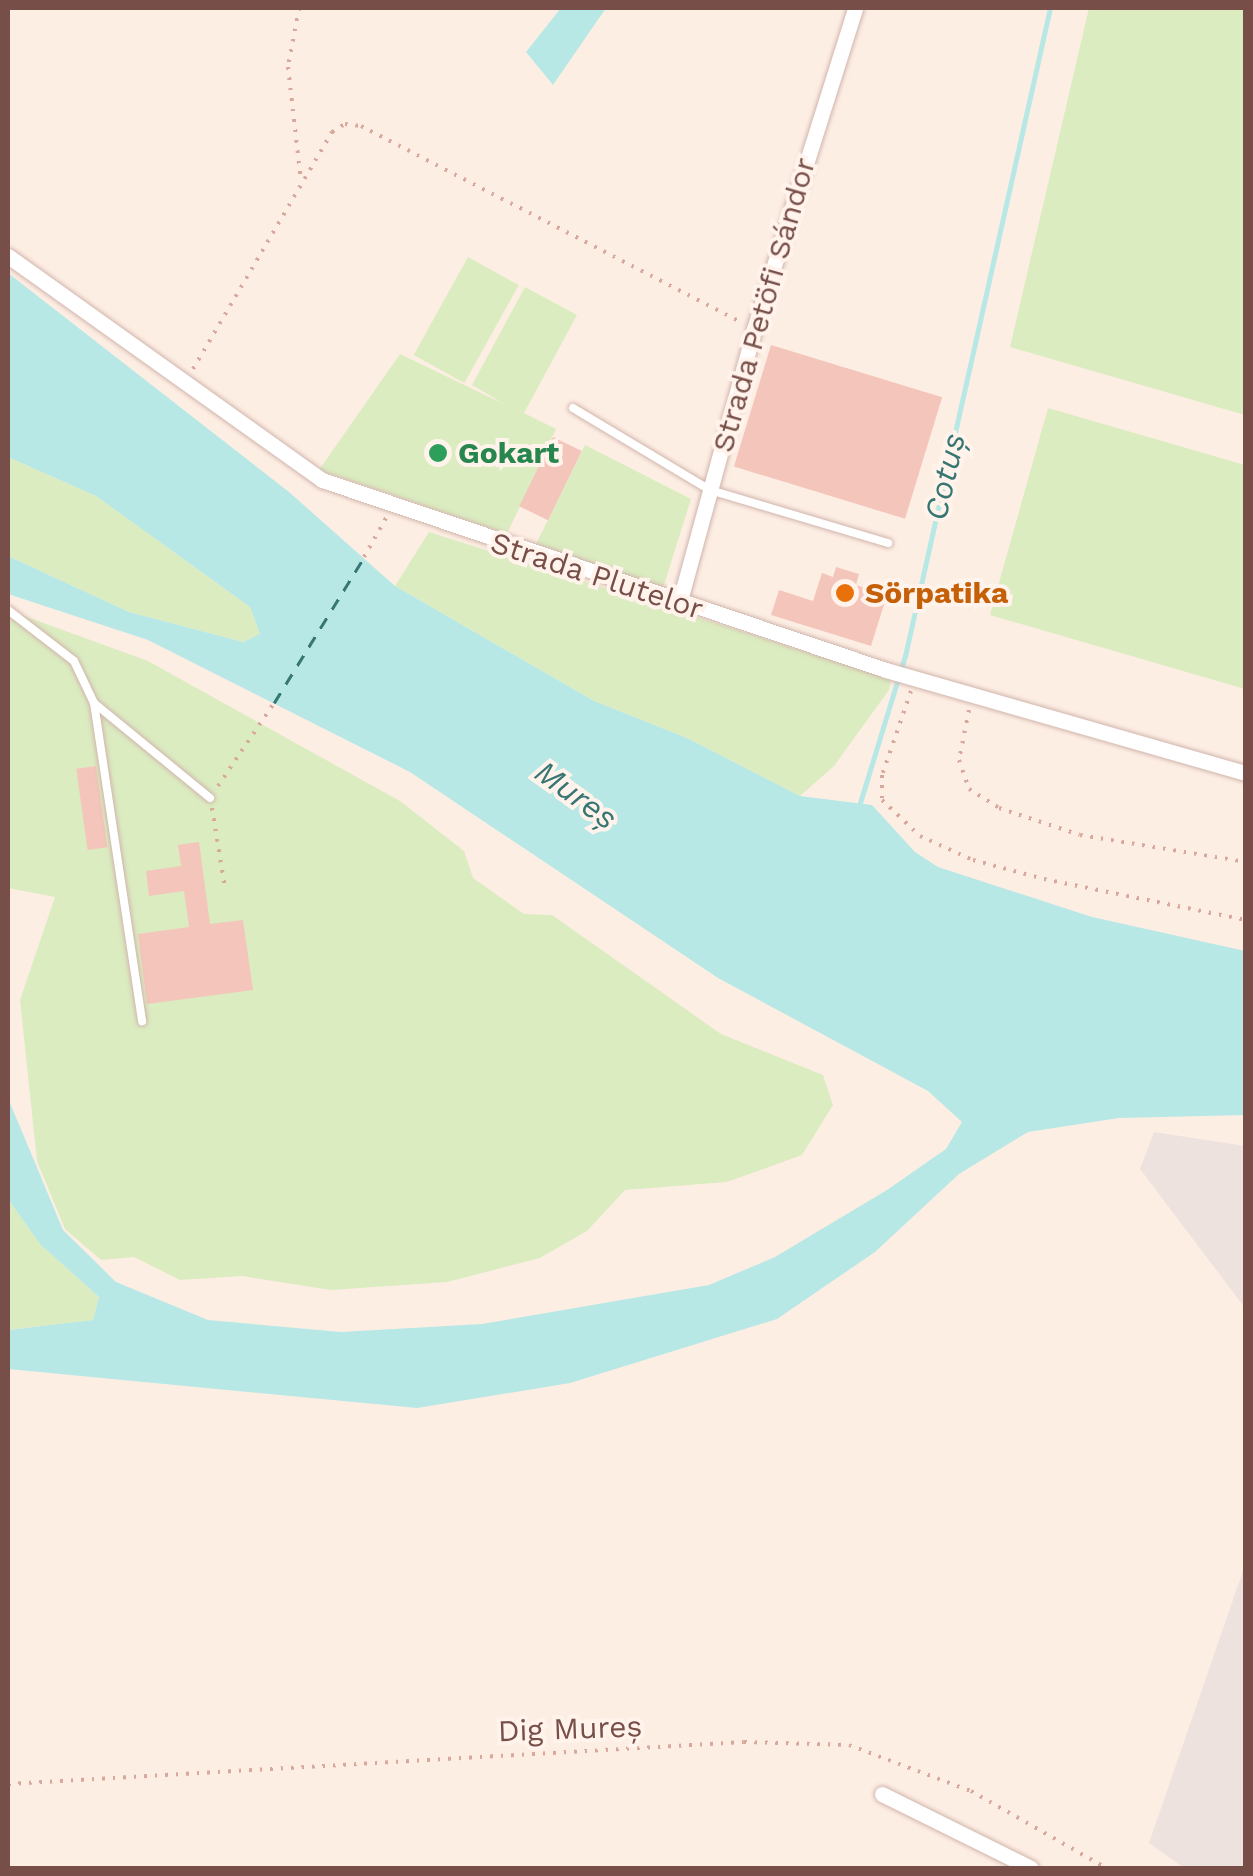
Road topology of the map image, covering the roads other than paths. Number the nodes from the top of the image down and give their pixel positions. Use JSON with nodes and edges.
{"nodes":[{"id":1,"x":855,"y":8,"type":"edge"},
{"id":2,"x":8,"y":256,"type":"edge"},
{"id":3,"x":574,"y":408,"type":"dead end"},
{"id":4,"x":710,"y":490,"type":"junction"},
{"id":5,"x":888,"y":543,"type":"dead end"},
{"id":6,"x":679,"y":604,"type":"junction"},
{"id":7,"x":8,"y":610,"type":"edge"},
{"id":8,"x":94,"y":703,"type":"junction"},
{"id":9,"x":1246,"y":773,"type":"edge"},
{"id":10,"x":210,"y":798,"type":"road end"},
{"id":11,"x":142,"y":1020,"type":"dead end"},
{"id":12,"x":882,"y":1794,"type":"dead end"},
{"id":13,"x":1005,"y":1863,"type":"edge"},
{"id":14,"x":1030,"y":1868,"type":"edge"}],
"edges":[{"from":1,"to":4,"type":"street","name":"Strada Petöfi Sándor"},
{"from":2,"to":6,"type":"street","name":"Strada Plutelor"},
{"from":3,"to":4,"type":"lane"},
{"from":4,"to":5,"type":"lane"},
{"from":4,"to":6,"type":"street","name":"Strada Petöfi Sándor"},
{"from":6,"to":9,"type":"street","name":"Strada Plutelor"},
{"from":7,"to":8,"type":"lane"},
{"from":8,"to":10,"type":"lane"},
{"from":8,"to":11,"type":"lane"},
{"from":12,"to":13,"type":"street"},
{"from":13,"to":14,"type":"street"}]}
